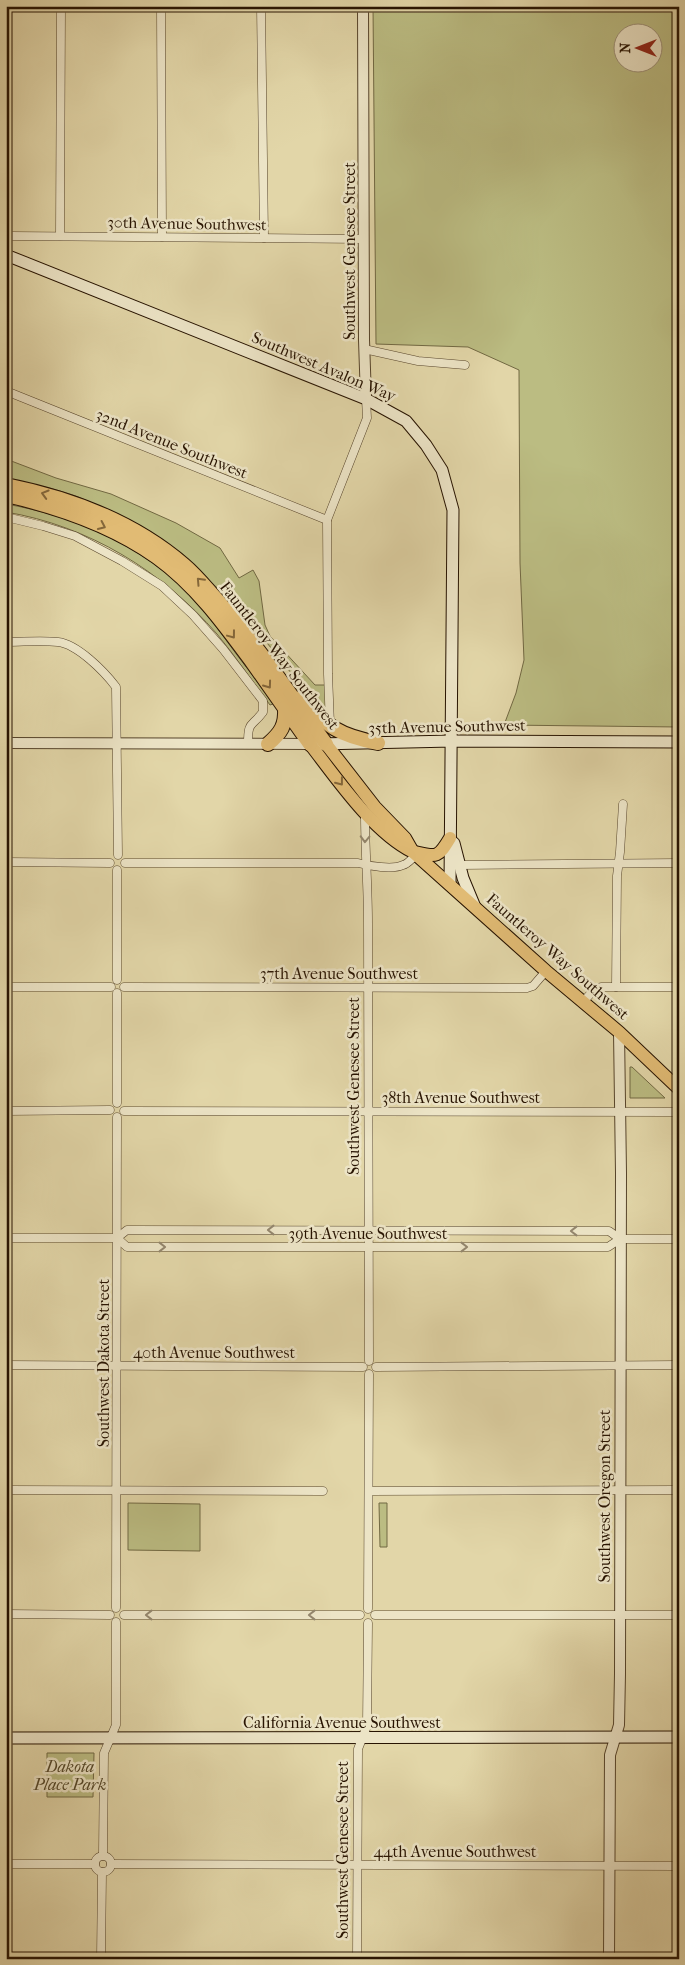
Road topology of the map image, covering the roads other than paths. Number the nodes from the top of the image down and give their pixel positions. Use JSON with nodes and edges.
{"nodes":[{"id":1,"x":61,"y":6,"type":"edge"},
{"id":2,"x":161,"y":6,"type":"edge"},
{"id":3,"x":261,"y":6,"type":"edge"},
{"id":4,"x":363,"y":6,"type":"edge"},
{"id":5,"x":11,"y":236,"type":"dead end"},
{"id":6,"x":60,"y":236,"type":"junction"},
{"id":7,"x":162,"y":236,"type":"junction"},
{"id":8,"x":264,"y":238,"type":"junction"},
{"id":9,"x":363,"y":239,"type":"junction"},
{"id":10,"x":6,"y":255,"type":"edge"},
{"id":11,"x":364,"y":348,"type":"junction"},
{"id":12,"x":465,"y":365,"type":"dead end"},
{"id":13,"x":6,"y":391,"type":"edge"},
{"id":14,"x":366,"y":399,"type":"junction"},
{"id":15,"x":6,"y":485,"type":"edge"},
{"id":16,"x":6,"y":496,"type":"edge"},
{"id":17,"x":6,"y":517,"type":"edge"},
{"id":18,"x":327,"y":520,"type":"junction"},
{"id":19,"x":6,"y":642,"type":"edge"},
{"id":20,"x":263,"y":657,"type":"junction"},
{"id":21,"x":285,"y":708,"type":"junction"},
{"id":22,"x":330,"y":727,"type":"junction"},
{"id":23,"x":452,"y":741,"type":"junction"},
{"id":24,"x":679,"y":742,"type":"edge"},
{"id":25,"x":6,"y":743,"type":"edge"},
{"id":26,"x":378,"y":743,"type":"junction"},
{"id":27,"x":117,"y":744,"type":"junction"},
{"id":28,"x":248,"y":744,"type":"junction"},
{"id":29,"x":268,"y":744,"type":"junction"},
{"id":30,"x":310,"y":744,"type":"junction"},
{"id":31,"x":326,"y":744,"type":"junction"},
{"id":32,"x":623,"y":804,"type":"dead end"},
{"id":33,"x":365,"y":812,"type":"junction"},
{"id":34,"x":450,"y":832,"type":"junction"},
{"id":35,"x":414,"y":853,"type":"junction"},
{"id":36,"x":118,"y":856,"type":"junction"},
{"id":37,"x":6,"y":862,"type":"edge"},
{"id":38,"x":454,"y":862,"type":"junction"},
{"id":39,"x":110,"y":863,"type":"junction"},
{"id":40,"x":125,"y":863,"type":"junction"},
{"id":41,"x":619,"y":864,"type":"junction"},
{"id":42,"x":679,"y":864,"type":"edge"},
{"id":43,"x":368,"y":866,"type":"junction"},
{"id":44,"x":117,"y":870,"type":"junction"},
{"id":45,"x":450,"y":885,"type":"junction"},
{"id":46,"x":475,"y":907,"type":"junction"},
{"id":47,"x":546,"y":971,"type":"junction"},
{"id":48,"x":117,"y":980,"type":"junction"},
{"id":49,"x":369,"y":986,"type":"junction"},
{"id":50,"x":6,"y":987,"type":"edge"},
{"id":51,"x":111,"y":987,"type":"junction"},
{"id":52,"x":124,"y":987,"type":"junction"},
{"id":53,"x":616,"y":987,"type":"junction"},
{"id":54,"x":679,"y":987,"type":"edge"},
{"id":55,"x":117,"y":993,"type":"junction"},
{"id":56,"x":583,"y":1002,"type":"junction"},
{"id":57,"x":619,"y":1032,"type":"junction"},
{"id":58,"x":679,"y":1089,"type":"edge"},
{"id":59,"x":117,"y":1103,"type":"junction"},
{"id":60,"x":110,"y":1110,"type":"junction"},
{"id":61,"x":368,"y":1110,"type":"junction"},
{"id":62,"x":6,"y":1111,"type":"edge"},
{"id":63,"x":124,"y":1111,"type":"junction"},
{"id":64,"x":620,"y":1112,"type":"junction"},
{"id":65,"x":679,"y":1112,"type":"edge"},
{"id":66,"x":117,"y":1117,"type":"junction"},
{"id":67,"x":368,"y":1230,"type":"junction"},
{"id":68,"x":6,"y":1238,"type":"edge"},
{"id":69,"x":117,"y":1238,"type":"junction"},
{"id":70,"x":620,"y":1239,"type":"junction"},
{"id":71,"x":679,"y":1240,"type":"edge"},
{"id":72,"x":368,"y":1247,"type":"junction"},
{"id":73,"x":369,"y":1360,"type":"junction"},
{"id":74,"x":679,"y":1365,"type":"edge"},
{"id":75,"x":6,"y":1366,"type":"edge"},
{"id":76,"x":117,"y":1366,"type":"junction"},
{"id":77,"x":619,"y":1366,"type":"junction"},
{"id":78,"x":363,"y":1367,"type":"junction"},
{"id":79,"x":376,"y":1368,"type":"junction"},
{"id":80,"x":368,"y":1374,"type":"junction"},
{"id":81,"x":6,"y":1490,"type":"edge"},
{"id":82,"x":116,"y":1490,"type":"junction"},
{"id":83,"x":679,"y":1490,"type":"edge"},
{"id":84,"x":323,"y":1491,"type":"dead end"},
{"id":85,"x":369,"y":1491,"type":"junction"},
{"id":86,"x":619,"y":1491,"type":"junction"},
{"id":87,"x":116,"y":1608,"type":"junction"},
{"id":88,"x":368,"y":1609,"type":"junction"},
{"id":89,"x":6,"y":1614,"type":"edge"},
{"id":90,"x":110,"y":1615,"type":"junction"},
{"id":91,"x":124,"y":1615,"type":"junction"},
{"id":92,"x":360,"y":1615,"type":"junction"},
{"id":93,"x":375,"y":1615,"type":"junction"},
{"id":94,"x":619,"y":1615,"type":"junction"},
{"id":95,"x":679,"y":1615,"type":"edge"},
{"id":96,"x":116,"y":1622,"type":"junction"},
{"id":97,"x":368,"y":1623,"type":"junction"},
{"id":98,"x":616,"y":1737,"type":"junction"},
{"id":99,"x":679,"y":1737,"type":"edge"},
{"id":100,"x":6,"y":1738,"type":"edge"},
{"id":101,"x":111,"y":1738,"type":"junction"},
{"id":102,"x":362,"y":1738,"type":"junction"},
{"id":103,"x":103,"y":1856,"type":"junction"},
{"id":104,"x":6,"y":1864,"type":"edge"},
{"id":105,"x":95,"y":1864,"type":"junction"},
{"id":106,"x":111,"y":1864,"type":"junction"},
{"id":107,"x":358,"y":1865,"type":"junction"},
{"id":108,"x":609,"y":1866,"type":"junction"},
{"id":109,"x":679,"y":1866,"type":"edge"},
{"id":110,"x":102,"y":1872,"type":"junction"},
{"id":111,"x":679,"y":1956,"type":"edge"},
{"id":112,"x":101,"y":1959,"type":"edge"},
{"id":113,"x":357,"y":1959,"type":"edge"},
{"id":114,"x":609,"y":1959,"type":"edge"},
{"id":115,"x":673,"y":1959,"type":"edge"}],
"edges":[{"from":1,"to":6,"type":"street"},
{"from":2,"to":7,"type":"street"},
{"from":3,"to":8,"type":"street"},
{"from":4,"to":9,"type":"street","name":"Southwest Genesee Street"},
{"from":5,"to":6,"type":"street","name":"30th Avenue Southwest"},
{"from":6,"to":7,"type":"street","name":"30th Avenue Southwest"},
{"from":7,"to":8,"type":"street","name":"30th Avenue Southwest"},
{"from":8,"to":9,"type":"street","name":"30th Avenue Southwest"},
{"from":9,"to":11,"type":"street","name":"Southwest Genesee Street"},
{"from":10,"to":14,"type":"main road","name":"Southwest Avalon Way"},
{"from":11,"to":12,"type":"street"},
{"from":11,"to":14,"type":"street","name":"Southwest Genesee Street"},
{"from":13,"to":18,"type":"street","name":"32nd Avenue Southwest"},
{"from":14,"to":18,"type":"street","name":"Southwest Genesee Street"},
{"from":14,"to":23,"type":"main road","name":"Southwest Avalon Way"},
{"from":20,"to":15,"type":"highway","name":"Fauntleroy Way Southwest","one_way":true},
{"from":16,"to":21,"type":"highway","name":"Fauntleroy Way Southwest","one_way":true},
{"from":17,"to":28,"type":"street"},
{"from":18,"to":22,"type":"street","name":"Southwest Genesee Street"},
{"from":19,"to":27,"type":"street"},
{"from":20,"to":22,"type":"highway"},
{"from":20,"to":31,"type":"highway","name":"Fauntleroy Way Southwest"},
{"from":21,"to":29,"type":"highway"},
{"from":21,"to":30,"type":"highway","name":"Fauntleroy Way Southwest"},
{"from":22,"to":26,"type":"highway"},
{"from":23,"to":24,"type":"main road","name":"35th Avenue Southwest"},
{"from":23,"to":26,"type":"main road","name":"35th Avenue Southwest"},
{"from":23,"to":34,"type":"main road","name":"Southwest Avalon Way"},
{"from":25,"to":27,"type":"street","name":"35th Avenue Southwest"},
{"from":26,"to":31,"type":"main road","name":"35th Avenue Southwest"},
{"from":27,"to":28,"type":"street","name":"35th Avenue Southwest"},
{"from":27,"to":36,"type":"street"},
{"from":28,"to":29,"type":"street","name":"35th Avenue Southwest"},
{"from":29,"to":30,"type":"street","name":"35th Avenue Southwest"},
{"from":30,"to":31,"type":"main road","name":"35th Avenue Southwest"},
{"from":30,"to":33,"type":"main road","name":"Fauntleroy Way Southwest","one_way":true},
{"from":31,"to":35,"type":"main road","name":"Fauntleroy Way Southwest"},
{"from":32,"to":41,"type":"street"},
{"from":33,"to":35,"type":"main road","name":"Fauntleroy Way Southwest"},
{"from":33,"to":43,"type":"street","name":"Southwest Genesee Street","one_way":true},
{"from":34,"to":35,"type":"main road"},
{"from":34,"to":38,"type":"main road","name":"Southwest Avalon Way"},
{"from":35,"to":43,"type":"street"},
{"from":35,"to":45,"type":"main road","name":"Fauntleroy Way Southwest"},
{"from":36,"to":39,"type":"street"},
{"from":36,"to":40,"type":"street"},
{"from":37,"to":39,"type":"street"},
{"from":38,"to":41,"type":"street"},
{"from":38,"to":45,"type":"main road","name":"Southwest Avalon Way"},
{"from":38,"to":46,"type":"main road","name":"Southwest Avalon Way"},
{"from":39,"to":44,"type":"street"},
{"from":40,"to":43,"type":"street"},
{"from":40,"to":44,"type":"street"},
{"from":41,"to":42,"type":"street"},
{"from":41,"to":53,"type":"street"},
{"from":43,"to":49,"type":"street","name":"Southwest Genesee Street"},
{"from":44,"to":48,"type":"street"},
{"from":45,"to":46,"type":"main road","name":"Fauntleroy Way Southwest"},
{"from":46,"to":47,"type":"main road","name":"Fauntleroy Way Southwest"},
{"from":47,"to":49,"type":"street","name":"37th Avenue Southwest"},
{"from":47,"to":56,"type":"main road","name":"Fauntleroy Way Southwest"},
{"from":48,"to":51,"type":"street"},
{"from":48,"to":52,"type":"street"},
{"from":49,"to":52,"type":"street","name":"37th Avenue Southwest"},
{"from":49,"to":61,"type":"street","name":"Southwest Genesee Street"},
{"from":50,"to":51,"type":"street"},
{"from":51,"to":55,"type":"street"},
{"from":52,"to":55,"type":"street"},
{"from":53,"to":54,"type":"street"},
{"from":53,"to":56,"type":"street"},
{"from":55,"to":59,"type":"street"},
{"from":56,"to":57,"type":"main road","name":"Fauntleroy Way Southwest"},
{"from":57,"to":58,"type":"main road","name":"Fauntleroy Way Southwest"},
{"from":57,"to":64,"type":"street","name":"Southwest Oregon Street"},
{"from":59,"to":60,"type":"street"},
{"from":59,"to":63,"type":"street"},
{"from":60,"to":62,"type":"street"},
{"from":60,"to":66,"type":"street"},
{"from":61,"to":63,"type":"street","name":"38th Avenue Southwest"},
{"from":61,"to":64,"type":"street","name":"38th Avenue Southwest"},
{"from":61,"to":67,"type":"street","name":"Southwest Genesee Street"},
{"from":63,"to":66,"type":"street"},
{"from":64,"to":65,"type":"street","name":"38th Avenue Southwest"},
{"from":64,"to":70,"type":"street","name":"Southwest Oregon Street"},
{"from":66,"to":69,"type":"street","name":"Southwest Dakota Street"},
{"from":67,"to":69,"type":"street","name":"39th Avenue Southwest","one_way":true},
{"from":70,"to":67,"type":"street","name":"39th Avenue Southwest","one_way":true},
{"from":67,"to":72,"type":"street","name":"Southwest Genesee Street"},
{"from":68,"to":69,"type":"street","name":"39th Avenue Southwest"},
{"from":69,"to":72,"type":"street","name":"39th Avenue Southwest","one_way":true},
{"from":69,"to":76,"type":"street","name":"Southwest Dakota Street"},
{"from":70,"to":71,"type":"street","name":"39th Avenue Southwest"},
{"from":72,"to":70,"type":"street","name":"39th Avenue Southwest","one_way":true},
{"from":70,"to":77,"type":"street","name":"Southwest Oregon Street"},
{"from":72,"to":73,"type":"street","name":"Southwest Genesee Street"},
{"from":73,"to":78,"type":"street"},
{"from":73,"to":79,"type":"street"},
{"from":74,"to":77,"type":"street"},
{"from":75,"to":76,"type":"street","name":"40th Avenue Southwest"},
{"from":76,"to":78,"type":"street","name":"40th Avenue Southwest"},
{"from":76,"to":82,"type":"street","name":"Southwest Dakota Street"},
{"from":77,"to":79,"type":"street"},
{"from":77,"to":86,"type":"street","name":"Southwest Oregon Street"},
{"from":78,"to":80,"type":"street"},
{"from":79,"to":80,"type":"street"},
{"from":80,"to":85,"type":"street"},
{"from":81,"to":82,"type":"street"},
{"from":82,"to":84,"type":"street"},
{"from":82,"to":87,"type":"street","name":"Southwest Dakota Street"},
{"from":83,"to":86,"type":"street"},
{"from":85,"to":86,"type":"street"},
{"from":85,"to":88,"type":"street"},
{"from":86,"to":94,"type":"street","name":"Southwest Oregon Street"},
{"from":87,"to":90,"type":"street"},
{"from":87,"to":91,"type":"street"},
{"from":88,"to":92,"type":"street"},
{"from":88,"to":93,"type":"street"},
{"from":89,"to":90,"type":"street"},
{"from":90,"to":96,"type":"street"},
{"from":92,"to":91,"type":"street","one_way":true},
{"from":91,"to":96,"type":"street"},
{"from":92,"to":97,"type":"street"},
{"from":93,"to":94,"type":"street"},
{"from":93,"to":97,"type":"street"},
{"from":94,"to":95,"type":"street"},
{"from":94,"to":98,"type":"street","name":"Southwest Oregon Street"},
{"from":96,"to":101,"type":"street"},
{"from":97,"to":102,"type":"street","name":"Southwest Genesee Street"},
{"from":98,"to":99,"type":"main road","name":"California Avenue Southwest"},
{"from":98,"to":102,"type":"main road","name":"California Avenue Southwest"},
{"from":98,"to":108,"type":"street","name":"Southwest Oregon Street"},
{"from":100,"to":101,"type":"main road","name":"California Avenue Southwest"},
{"from":101,"to":102,"type":"main road","name":"California Avenue Southwest"},
{"from":101,"to":103,"type":"street"},
{"from":102,"to":107,"type":"street","name":"Southwest Genesee Street"},
{"from":103,"to":105,"type":"street"},
{"from":103,"to":106,"type":"street"},
{"from":104,"to":105,"type":"street"},
{"from":105,"to":110,"type":"street"},
{"from":106,"to":107,"type":"street","name":"44th Avenue Southwest"},
{"from":106,"to":110,"type":"street"},
{"from":107,"to":108,"type":"street","name":"44th Avenue Southwest"},
{"from":107,"to":113,"type":"street","name":"Southwest Genesee Street"},
{"from":108,"to":109,"type":"street","name":"44th Avenue Southwest"},
{"from":108,"to":114,"type":"street","name":"Southwest Oregon Street"},
{"from":110,"to":112,"type":"street"},
{"from":111,"to":115,"type":"street"}]}
